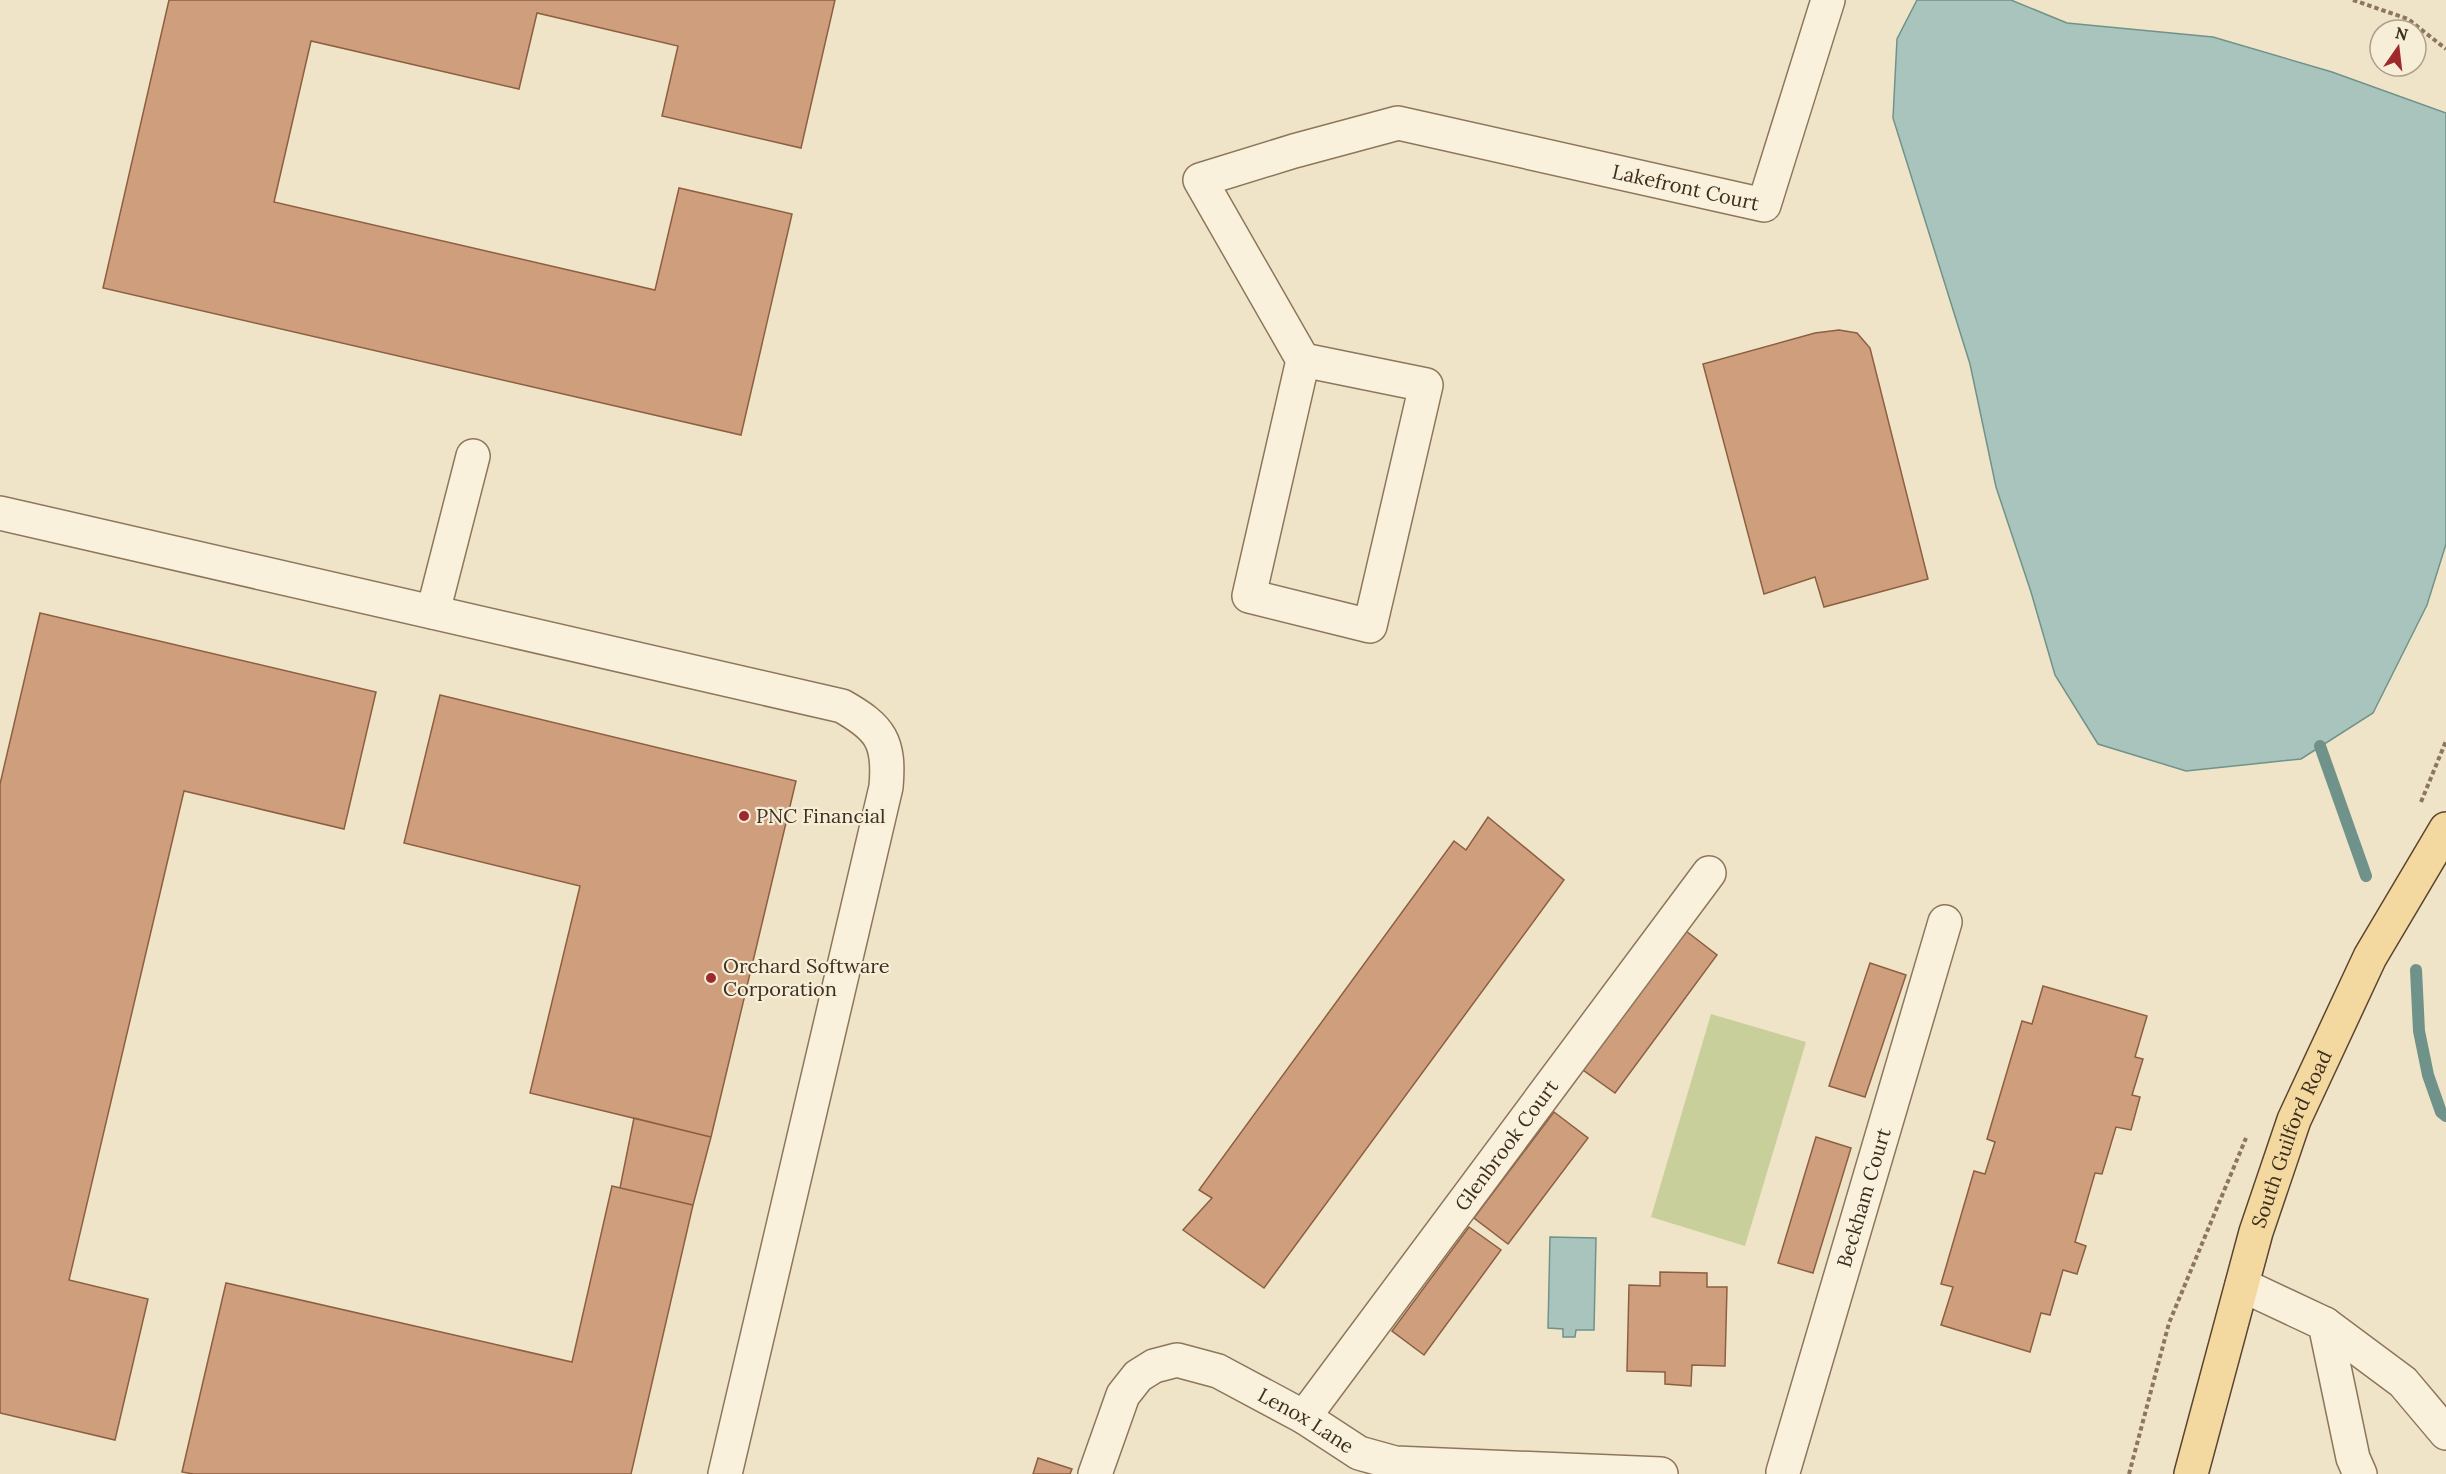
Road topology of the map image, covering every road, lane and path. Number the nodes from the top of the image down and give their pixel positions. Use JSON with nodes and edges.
{"nodes":[{"id":1,"x":1828,"y":0,"type":"edge"},
{"id":2,"x":2353,"y":0,"type":"edge"},
{"id":3,"x":2446,"y":49,"type":"edge"},
{"id":4,"x":1303,"y":360,"type":"junction"},
{"id":5,"x":473,"y":456,"type":"dead end"},
{"id":6,"x":0,"y":513,"type":"edge"},
{"id":7,"x":433,"y":612,"type":"junction"},
{"id":8,"x":2446,"y":829,"type":"edge"},
{"id":9,"x":1709,"y":873,"type":"dead end"},
{"id":10,"x":1945,"y":922,"type":"dead end"},
{"id":11,"x":2242,"y":1285,"type":"junction"},
{"id":12,"x":2325,"y":1324,"type":"junction"},
{"id":13,"x":1304,"y":1418,"type":"junction"},
{"id":14,"x":2446,"y":1434,"type":"edge"},
{"id":15,"x":1783,"y":1473,"type":"edge"},
{"id":16,"x":725,"y":1474,"type":"edge"},
{"id":17,"x":1095,"y":1474,"type":"edge"},
{"id":18,"x":1649,"y":1474,"type":"edge"},
{"id":19,"x":2191,"y":1474,"type":"edge"},
{"id":20,"x":2360,"y":1474,"type":"edge"}],
"edges":[{"from":1,"to":4,"type":"street","name":"Lakefront Court"},
{"from":2,"to":3,"type":"path"},
{"from":4,"to":4,"type":"street"},
{"from":5,"to":7,"type":"street"},
{"from":6,"to":7,"type":"street"},
{"from":7,"to":16,"type":"street"},
{"from":8,"to":11,"type":"main road","name":"South Guilford Road"},
{"from":9,"to":13,"type":"street","name":"Glenbrook Court"},
{"from":10,"to":15,"type":"street","name":"Beckham Court"},
{"from":11,"to":12,"type":"street"},
{"from":11,"to":19,"type":"main road","name":"South Guilford Road"},
{"from":12,"to":14,"type":"street"},
{"from":12,"to":20,"type":"street"},
{"from":13,"to":17,"type":"street","name":"Lenox Lane"},
{"from":13,"to":18,"type":"street","name":"Lenox Lane"}]}
